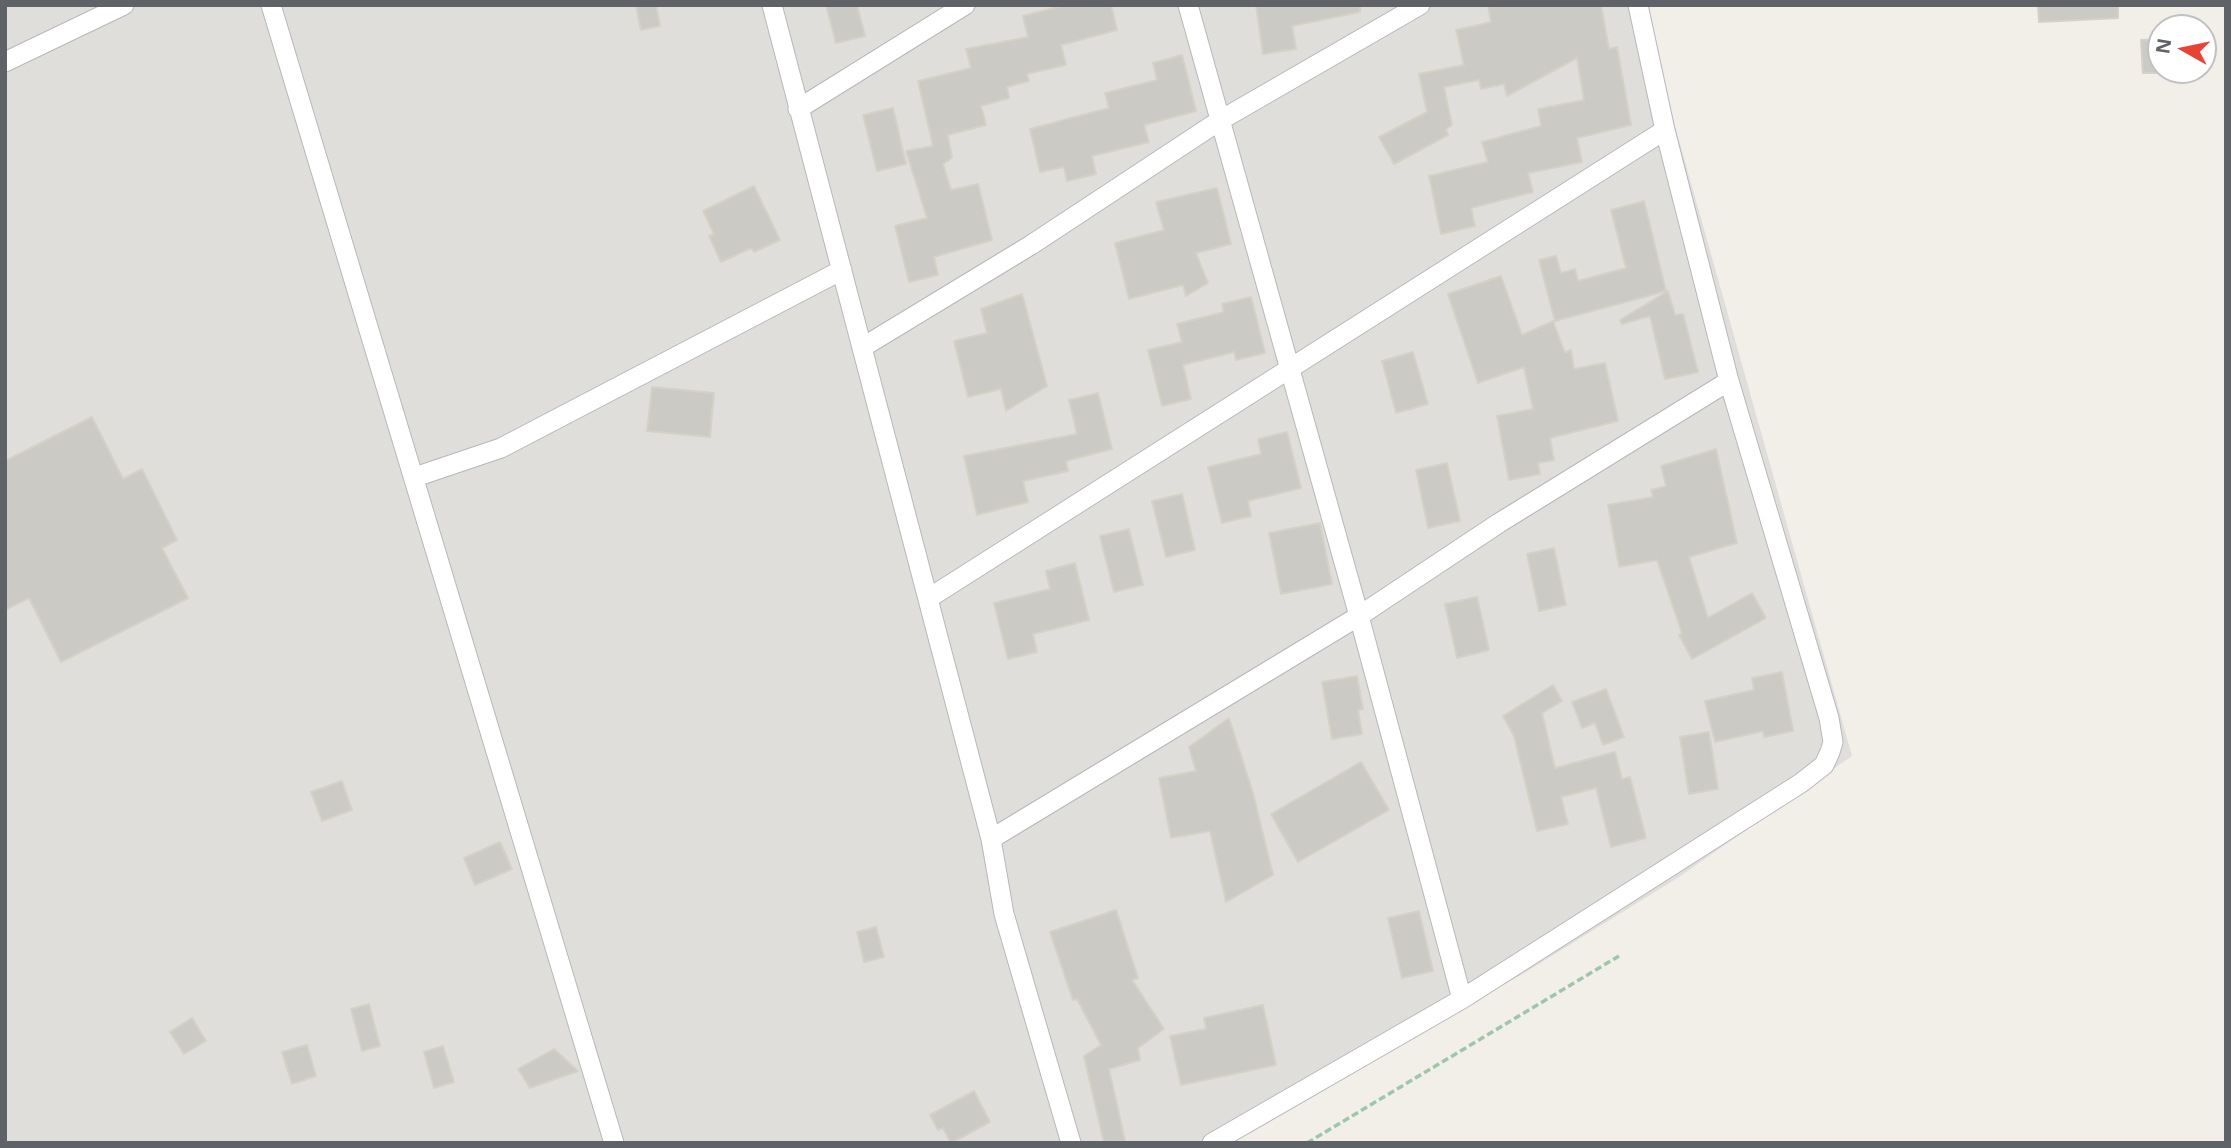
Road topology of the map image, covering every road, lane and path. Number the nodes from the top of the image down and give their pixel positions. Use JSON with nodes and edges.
{"nodes":[{"id":1,"x":124,"y":5,"type":"edge"},
{"id":2,"x":271,"y":5,"type":"edge"},
{"id":3,"x":772,"y":5,"type":"edge"},
{"id":4,"x":965,"y":5,"type":"edge"},
{"id":5,"x":1188,"y":5,"type":"edge"},
{"id":6,"x":1420,"y":5,"type":"edge"},
{"id":7,"x":1638,"y":5,"type":"edge"},
{"id":8,"x":5,"y":62,"type":"edge"},
{"id":9,"x":798,"y":109,"type":"junction"},
{"id":10,"x":1219,"y":121,"type":"junction"},
{"id":11,"x":1665,"y":130,"type":"junction"},
{"id":12,"x":842,"y":270,"type":"junction"},
{"id":13,"x":863,"y":347,"type":"junction"},
{"id":14,"x":1289,"y":370,"type":"junction"},
{"id":15,"x":1729,"y":381,"type":"junction"},
{"id":16,"x":415,"y":477,"type":"junction"},
{"id":17,"x":929,"y":598,"type":"junction"},
{"id":18,"x":1359,"y":616,"type":"junction"},
{"id":19,"x":991,"y":839,"type":"junction"},
{"id":20,"x":1619,"y":956,"type":"dead end"},
{"id":21,"x":1462,"y":999,"type":"junction"},
{"id":22,"x":614,"y":1143,"type":"edge"},
{"id":23,"x":1072,"y":1143,"type":"edge"},
{"id":24,"x":1212,"y":1143,"type":"edge"},
{"id":25,"x":1307,"y":1143,"type":"edge"}],
"edges":[{"from":1,"to":8,"type":"street"},
{"from":2,"to":16,"type":"street"},
{"from":3,"to":9,"type":"street"},
{"from":4,"to":9,"type":"street"},
{"from":5,"to":10,"type":"street"},
{"from":6,"to":10,"type":"street"},
{"from":7,"to":11,"type":"street"},
{"from":9,"to":12,"type":"street"},
{"from":10,"to":13,"type":"street"},
{"from":10,"to":14,"type":"street"},
{"from":11,"to":14,"type":"street"},
{"from":11,"to":15,"type":"street"},
{"from":12,"to":13,"type":"street"},
{"from":12,"to":16,"type":"street"},
{"from":13,"to":17,"type":"street"},
{"from":14,"to":17,"type":"street"},
{"from":14,"to":18,"type":"street"},
{"from":15,"to":18,"type":"street"},
{"from":15,"to":21,"type":"street"},
{"from":16,"to":22,"type":"street"},
{"from":17,"to":19,"type":"street"},
{"from":18,"to":19,"type":"street"},
{"from":18,"to":21,"type":"street"},
{"from":19,"to":23,"type":"street"},
{"from":20,"to":25,"type":"path"},
{"from":21,"to":24,"type":"street"}]}
